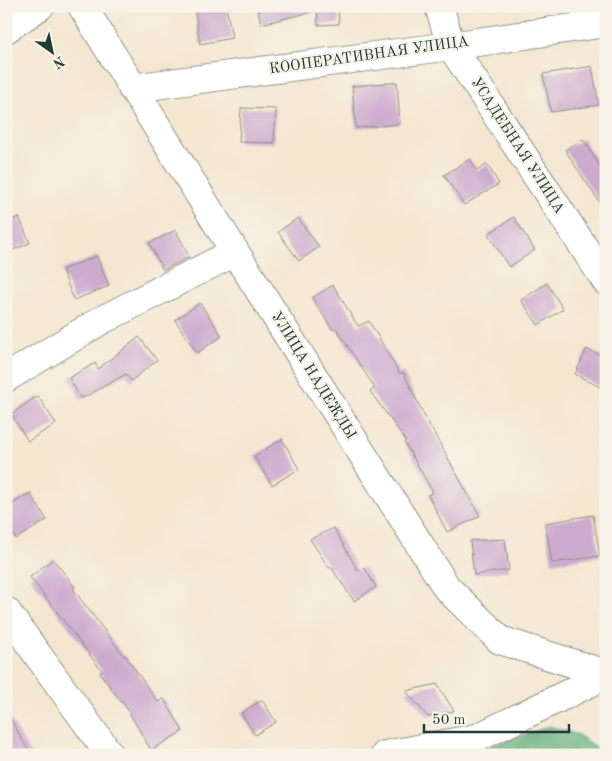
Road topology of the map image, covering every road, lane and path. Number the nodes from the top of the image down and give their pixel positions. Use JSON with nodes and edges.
{"nodes":[{"id":1,"x":40,"y":6,"type":"edge"},
{"id":2,"x":82,"y":6,"type":"edge"},
{"id":3,"x":438,"y":6,"type":"edge"},
{"id":4,"x":606,"y":23,"type":"edge"},
{"id":5,"x":6,"y":29,"type":"edge"},
{"id":6,"x":452,"y":46,"type":"junction"},
{"id":7,"x":132,"y":88,"type":"junction"},
{"id":8,"x":235,"y":252,"type":"junction"},
{"id":9,"x":606,"y":281,"type":"edge"},
{"id":10,"x":6,"y":378,"type":"edge"},
{"id":11,"x":6,"y":611,"type":"edge"},
{"id":12,"x":606,"y":674,"type":"edge"},
{"id":13,"x":110,"y":755,"type":"edge"},
{"id":14,"x":385,"y":755,"type":"edge"}],
"edges":[{"from":1,"to":5,"type":"street"},
{"from":2,"to":7,"type":"street","name":"УЛИЦА НАДЕЖДЫ"},
{"from":3,"to":6,"type":"street","name":"УСАДЕБНАЯ УЛИЦА"},
{"from":4,"to":6,"type":"street","name":"КООПЕРАТИВНАЯ УЛИЦА"},
{"from":6,"to":7,"type":"street","name":"КООПЕРАТИВНАЯ УЛИЦА"},
{"from":6,"to":9,"type":"street","name":"УСАДЕБНАЯ УЛИЦА"},
{"from":7,"to":8,"type":"street","name":"УЛИЦА НАДЕЖДЫ"},
{"from":8,"to":10,"type":"street"},
{"from":8,"to":12,"type":"street","name":"УЛИЦА НАДЕЖДЫ"},
{"from":11,"to":13,"type":"street"},
{"from":12,"to":14,"type":"street"}]}
